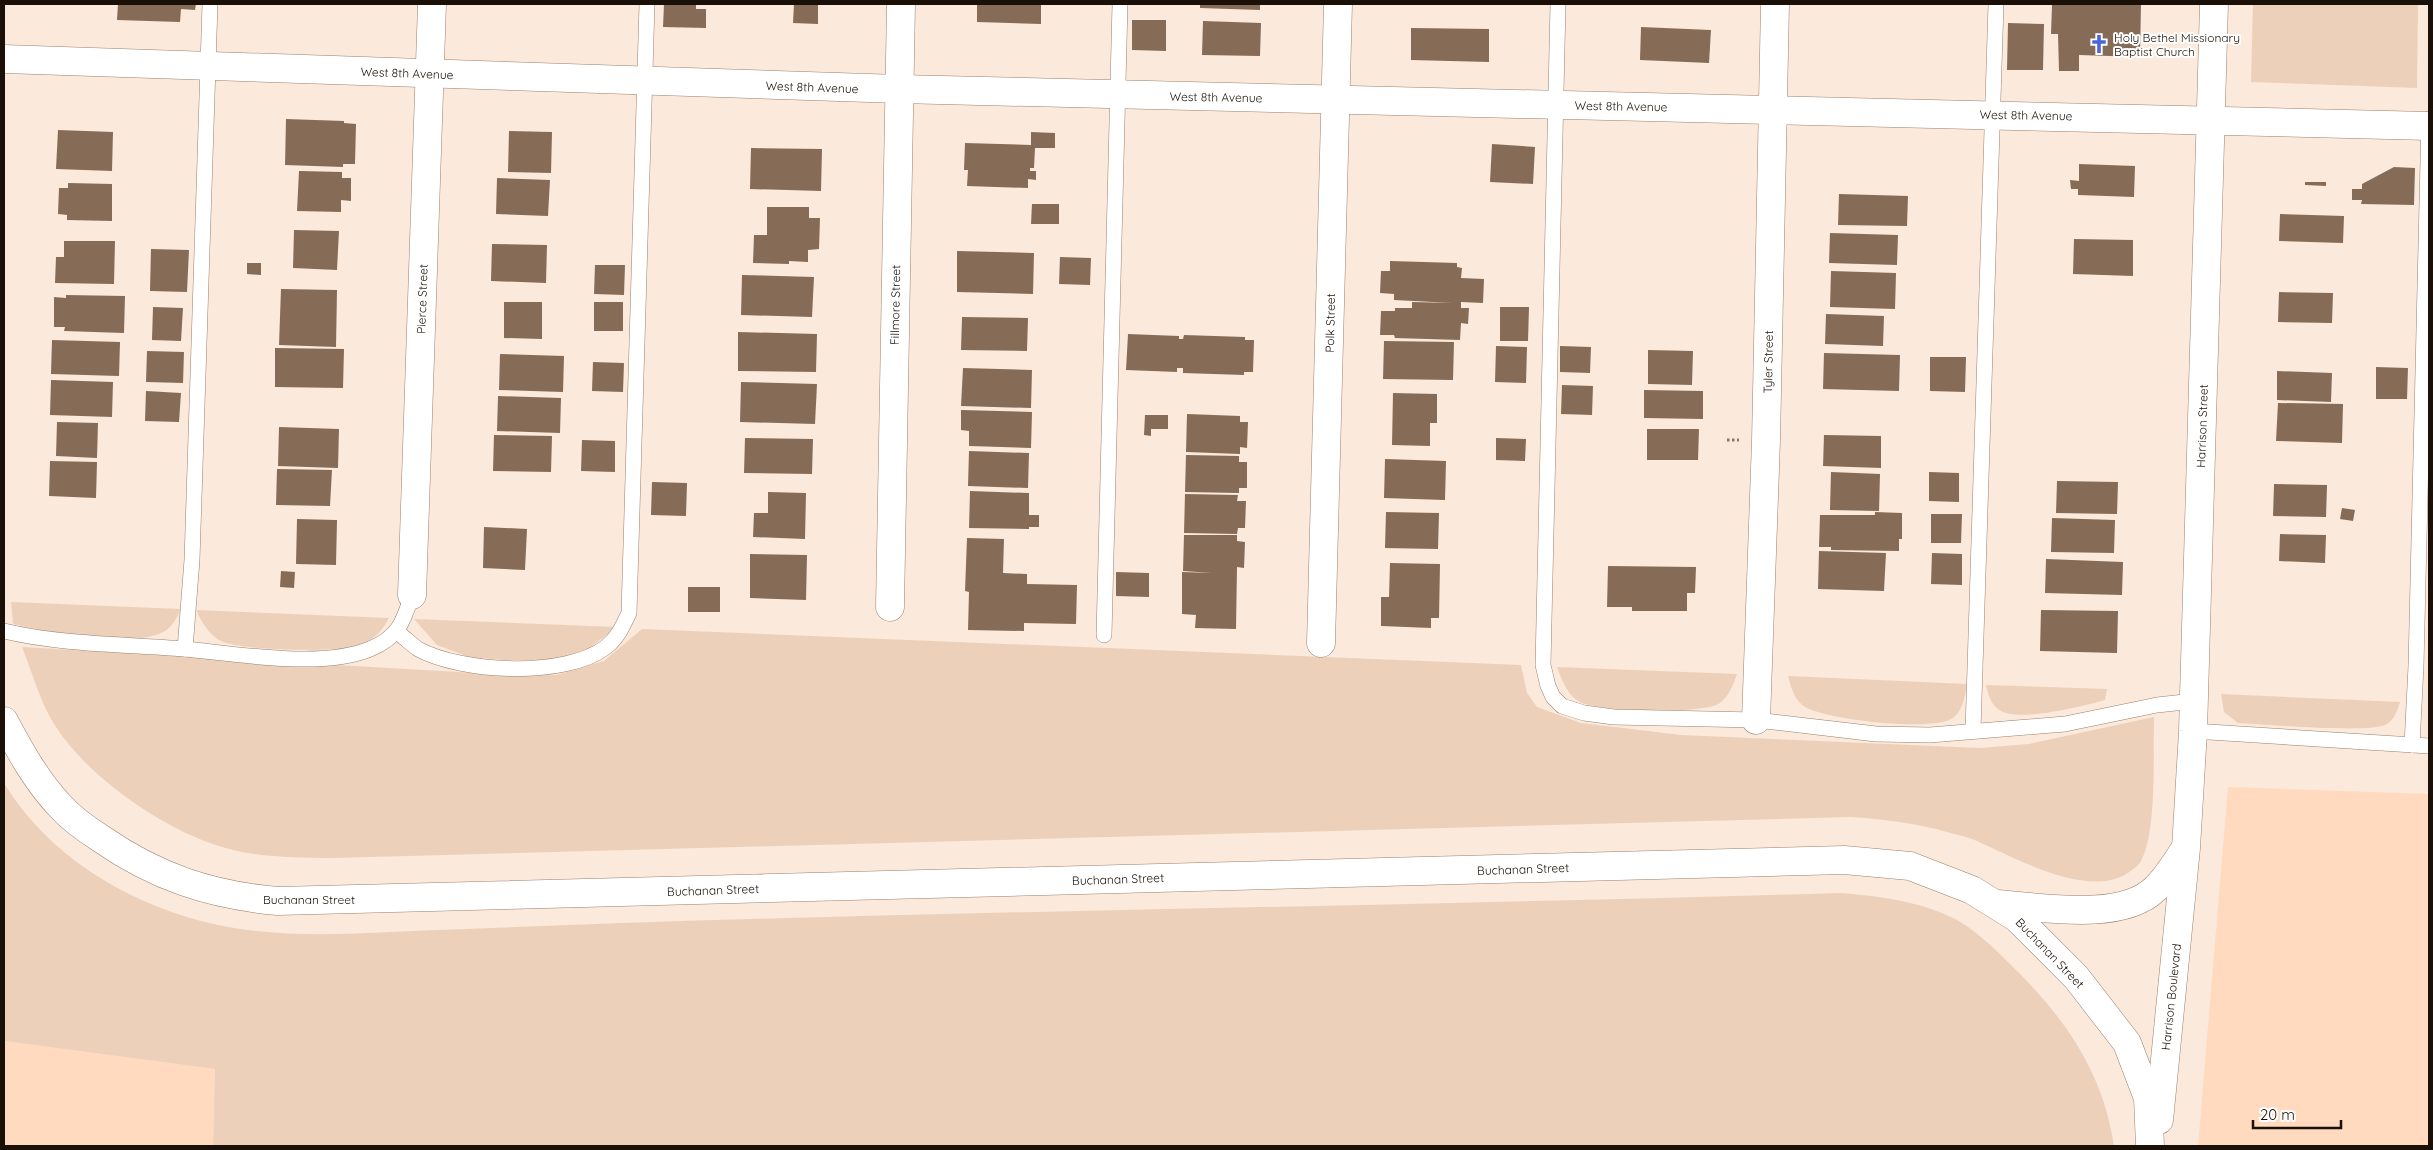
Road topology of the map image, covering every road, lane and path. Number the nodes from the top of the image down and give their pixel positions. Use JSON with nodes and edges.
{"nodes":[{"id":1,"x":210,"y":4,"type":"edge"},
{"id":2,"x":432,"y":4,"type":"edge"},
{"id":3,"x":647,"y":4,"type":"edge"},
{"id":4,"x":901,"y":4,"type":"edge"},
{"id":5,"x":1120,"y":4,"type":"edge"},
{"id":6,"x":1338,"y":4,"type":"edge"},
{"id":7,"x":1558,"y":4,"type":"edge"},
{"id":8,"x":1775,"y":4,"type":"edge"},
{"id":9,"x":1996,"y":4,"type":"edge"},
{"id":10,"x":2214,"y":4,"type":"edge"},
{"id":11,"x":4,"y":59,"type":"edge"},
{"id":12,"x":208,"y":66,"type":"junction"},
{"id":13,"x":430,"y":74,"type":"junction"},
{"id":14,"x":645,"y":81,"type":"junction"},
{"id":15,"x":899,"y":90,"type":"junction"},
{"id":16,"x":1118,"y":94,"type":"junction"},
{"id":17,"x":1336,"y":99,"type":"junction"},
{"id":18,"x":1556,"y":105,"type":"junction"},
{"id":19,"x":1772,"y":110,"type":"junction"},
{"id":20,"x":2429,"y":114,"type":"edge"},
{"id":21,"x":1993,"y":115,"type":"junction"},
{"id":22,"x":2211,"y":119,"type":"junction"},
{"id":23,"x":2429,"y":126,"type":"edge"},
{"id":24,"x":412,"y":595,"type":"joint"},
{"id":25,"x":890,"y":607,"type":"dead end"},
{"id":26,"x":4,"y":631,"type":"edge"},
{"id":27,"x":397,"y":632,"type":"junction"},
{"id":28,"x":1104,"y":634,"type":"dead end"},
{"id":29,"x":1321,"y":643,"type":"dead end"},
{"id":30,"x":185,"y":650,"type":"junction"},
{"id":31,"x":2194,"y":701,"type":"junction"},
{"id":32,"x":1756,"y":720,"type":"junction"},
{"id":33,"x":4,"y":721,"type":"edge"},
{"id":34,"x":1973,"y":731,"type":"junction"},
{"id":35,"x":2193,"y":731,"type":"junction"},
{"id":36,"x":2412,"y":745,"type":"junction"},
{"id":37,"x":2429,"y":746,"type":"edge"},
{"id":38,"x":2186,"y":848,"type":"junction"},
{"id":39,"x":1995,"y":904,"type":"junction"},
{"id":40,"x":2150,"y":1146,"type":"edge"},
{"id":41,"x":2157,"y":1146,"type":"edge"}],
"edges":[{"from":1,"to":12,"type":"lane"},
{"from":2,"to":13,"type":"street","name":"Pierce Street"},
{"from":3,"to":14,"type":"lane"},
{"from":4,"to":15,"type":"street","name":"Fillmore Street"},
{"from":5,"to":16,"type":"lane"},
{"from":6,"to":17,"type":"street","name":"Polk Street"},
{"from":7,"to":18,"type":"lane"},
{"from":8,"to":19,"type":"street","name":"Tyler Street"},
{"from":9,"to":21,"type":"lane"},
{"from":10,"to":22,"type":"street","name":"Harrison Street"},
{"from":11,"to":12,"type":"street","name":"West 8th Avenue"},
{"from":12,"to":13,"type":"street","name":"West 8th Avenue"},
{"from":12,"to":30,"type":"lane"},
{"from":13,"to":14,"type":"street","name":"West 8th Avenue"},
{"from":13,"to":24,"type":"street","name":"Pierce Street"},
{"from":14,"to":15,"type":"street","name":"West 8th Avenue"},
{"from":14,"to":27,"type":"lane"},
{"from":15,"to":16,"type":"street","name":"West 8th Avenue"},
{"from":15,"to":25,"type":"street","name":"Fillmore Street"},
{"from":16,"to":17,"type":"street","name":"West 8th Avenue"},
{"from":16,"to":28,"type":"lane"},
{"from":17,"to":18,"type":"street","name":"West 8th Avenue"},
{"from":17,"to":29,"type":"street","name":"Polk Street"},
{"from":18,"to":19,"type":"street","name":"West 8th Avenue"},
{"from":18,"to":32,"type":"lane"},
{"from":19,"to":21,"type":"street","name":"West 8th Avenue"},
{"from":19,"to":32,"type":"street","name":"Tyler Street"},
{"from":20,"to":23,"type":"lane"},
{"from":21,"to":22,"type":"street","name":"West 8th Avenue"},
{"from":21,"to":34,"type":"lane"},
{"from":22,"to":23,"type":"street","name":"West 8th Avenue"},
{"from":22,"to":31,"type":"street","name":"Harrison Street"},
{"from":23,"to":36,"type":"lane"},
{"from":24,"to":27,"type":"lane"},
{"from":26,"to":30,"type":"lane"},
{"from":27,"to":30,"type":"lane"},
{"from":31,"to":34,"type":"lane"},
{"from":31,"to":35,"type":"street","name":"Harrison Street"},
{"from":32,"to":34,"type":"lane"},
{"from":33,"to":39,"type":"street","name":"Buchanan Street"},
{"from":35,"to":36,"type":"lane"},
{"from":35,"to":38,"type":"street","name":"Harrison Street"},
{"from":36,"to":37,"type":"lane"},
{"from":38,"to":39,"type":"street"},
{"from":38,"to":41,"type":"street","name":"Harrison Boulevard"},
{"from":39,"to":40,"type":"street","name":"Buchanan Street"}]}
